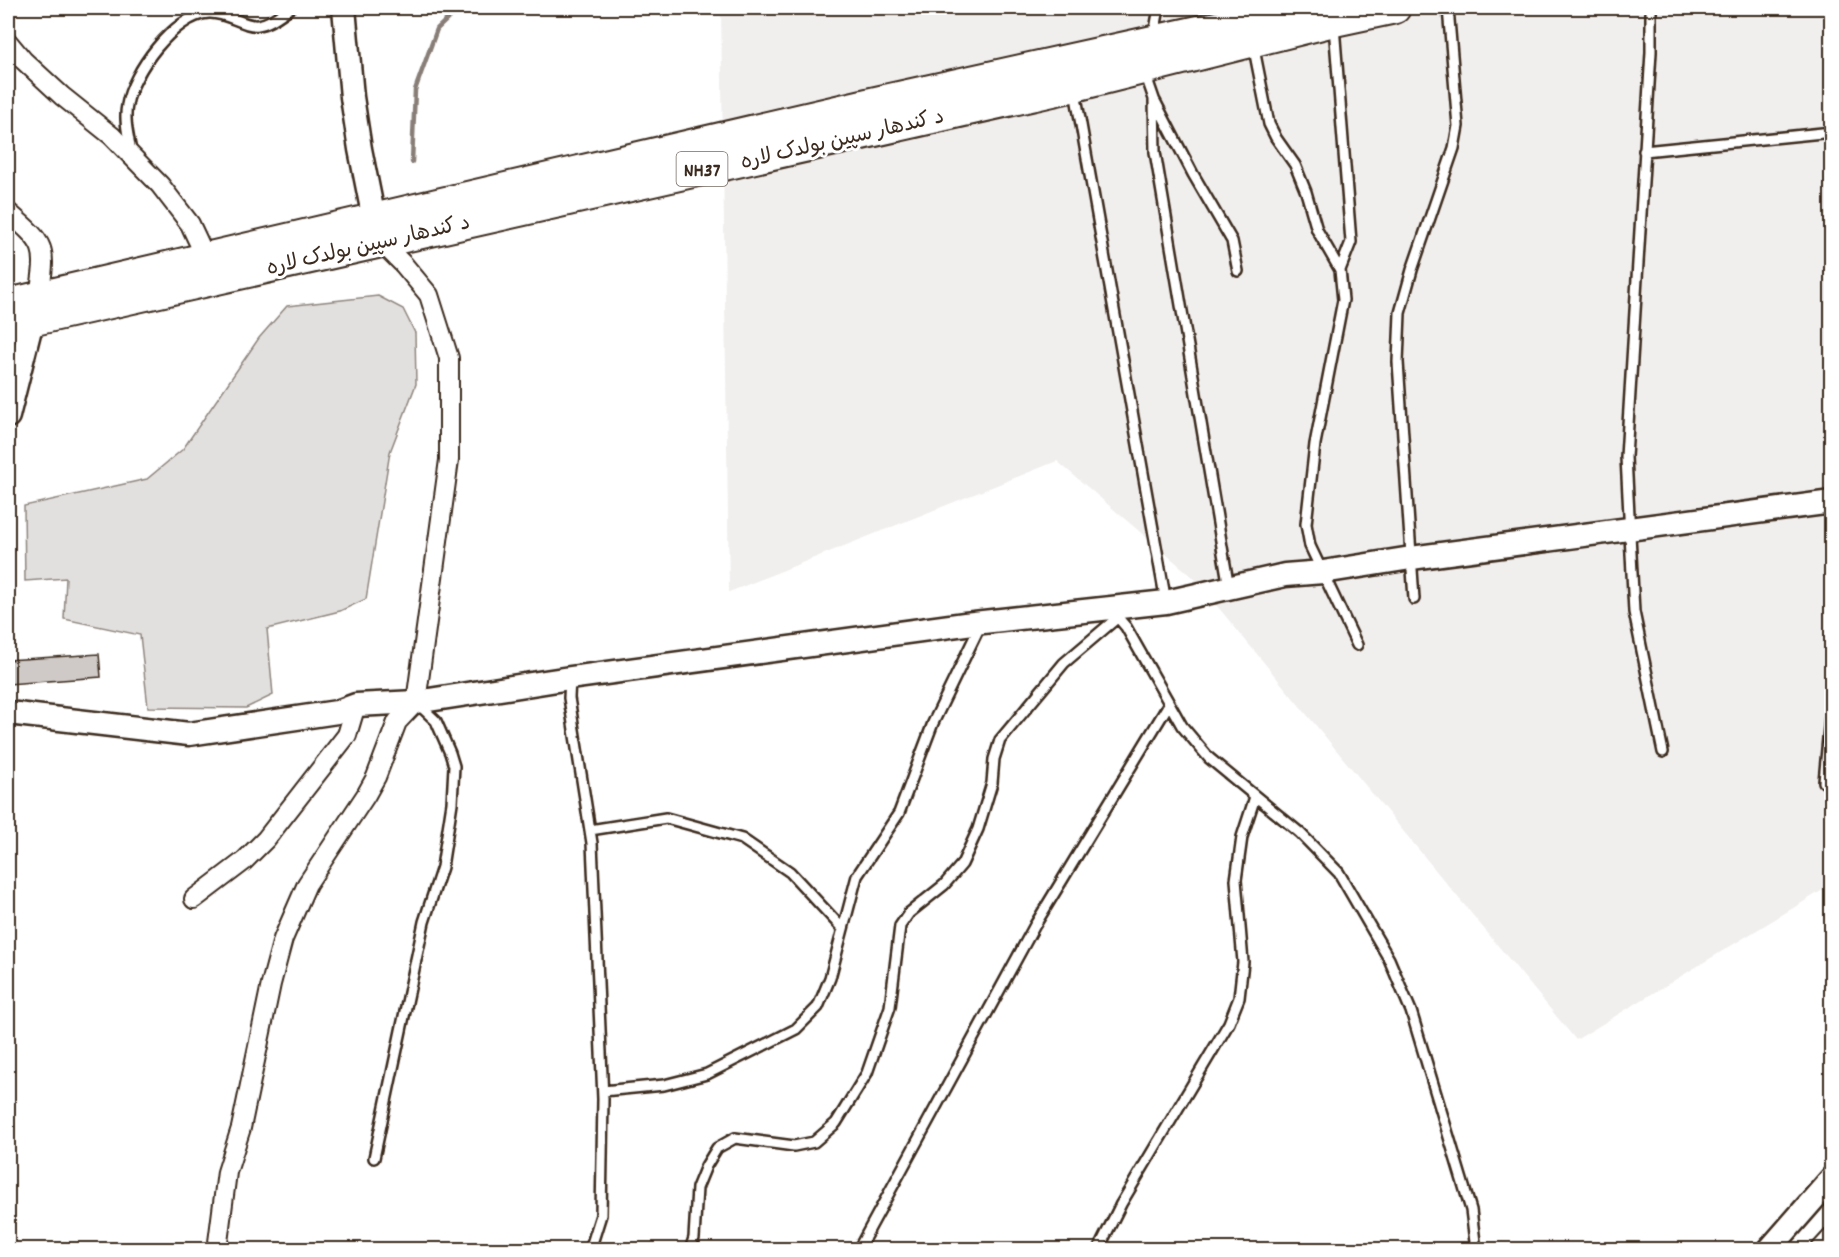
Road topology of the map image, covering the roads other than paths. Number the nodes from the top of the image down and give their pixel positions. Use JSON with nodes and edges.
{"nodes":[{"id":1,"x":290,"y":8,"type":"edge"},
{"id":2,"x":344,"y":8,"type":"edge"},
{"id":3,"x":1159,"y":8,"type":"edge"},
{"id":4,"x":1303,"y":8,"type":"edge"},
{"id":5,"x":1395,"y":8,"type":"edge"},
{"id":6,"x":1448,"y":8,"type":"edge"},
{"id":7,"x":1651,"y":8,"type":"edge"},
{"id":8,"x":1334,"y":21,"type":"junction"},
{"id":9,"x":8,"y":42,"type":"edge"},
{"id":10,"x":1253,"y":42,"type":"junction"},
{"id":11,"x":1150,"y":57,"type":"junction"},
{"id":12,"x":1074,"y":86,"type":"junction"},
{"id":13,"x":1154,"y":99,"type":"junction"},
{"id":14,"x":1832,"y":132,"type":"edge"},
{"id":15,"x":1644,"y":151,"type":"junction"},
{"id":16,"x":132,"y":156,"type":"junction"},
{"id":17,"x":8,"y":212,"type":"edge"},
{"id":18,"x":377,"y":230,"type":"junction"},
{"id":19,"x":206,"y":258,"type":"junction"},
{"id":20,"x":1340,"y":270,"type":"junction"},
{"id":21,"x":1238,"y":271,"type":"dead end"},
{"id":22,"x":8,"y":304,"type":"edge"},
{"id":23,"x":26,"y":314,"type":"edge"},
{"id":24,"x":8,"y":416,"type":"edge"},
{"id":25,"x":1832,"y":502,"type":"edge"},
{"id":26,"x":1630,"y":529,"type":"junction"},
{"id":27,"x":1411,"y":558,"type":"junction"},
{"id":28,"x":1323,"y":572,"type":"junction"},
{"id":29,"x":1229,"y":588,"type":"junction"},
{"id":30,"x":1414,"y":599,"type":"dead end"},
{"id":31,"x":1166,"y":602,"type":"junction"},
{"id":32,"x":1114,"y":613,"type":"junction"},
{"id":33,"x":982,"y":622,"type":"junction"},
{"id":34,"x":1357,"y":645,"type":"dead end"},
{"id":35,"x":570,"y":678,"type":"junction"},
{"id":36,"x":1832,"y":694,"type":"edge"},
{"id":37,"x":416,"y":702,"type":"junction"},
{"id":38,"x":1169,"y":704,"type":"junction"},
{"id":39,"x":356,"y":705,"type":"junction"},
{"id":40,"x":8,"y":713,"type":"edge"},
{"id":41,"x":1663,"y":752,"type":"dead end"},
{"id":42,"x":1824,"y":782,"type":"dead end"},
{"id":43,"x":1255,"y":797,"type":"junction"},
{"id":44,"x":590,"y":830,"type":"junction"},
{"id":45,"x":194,"y":899,"type":"dead end"},
{"id":46,"x":842,"y":928,"type":"junction"},
{"id":47,"x":603,"y":1091,"type":"junction"},
{"id":48,"x":374,"y":1158,"type":"dead end"},
{"id":49,"x":1832,"y":1178,"type":"edge"},
{"id":50,"x":1832,"y":1238,"type":"edge"},
{"id":51,"x":217,"y":1250,"type":"edge"},
{"id":52,"x":590,"y":1250,"type":"edge"},
{"id":53,"x":690,"y":1250,"type":"edge"},
{"id":54,"x":858,"y":1250,"type":"edge"},
{"id":55,"x":1098,"y":1250,"type":"edge"},
{"id":56,"x":1476,"y":1250,"type":"edge"},
{"id":57,"x":1769,"y":1250,"type":"edge"},
{"id":58,"x":1820,"y":1250,"type":"edge"}],
"edges":[{"from":1,"to":16,"type":"lane"},
{"from":2,"to":18,"type":"street"},
{"from":3,"to":11,"type":"lane"},
{"from":4,"to":11,"type":"highway","name":"د کندهار سپین بولدک لاره","number":"NH37"},
{"from":5,"to":8,"type":"highway","name":"د کندهار سپین بولدک لاره","number":"NH37"},
{"from":6,"to":27,"type":"lane"},
{"from":7,"to":15,"type":"lane"},
{"from":8,"to":10,"type":"highway","name":"د کندهار سپین بولدک لاره","number":"NH37"},
{"from":8,"to":20,"type":"lane"},
{"from":9,"to":16,"type":"street"},
{"from":10,"to":11,"type":"highway","name":"د کندهار سپین بولدک لاره","number":"NH37"},
{"from":10,"to":20,"type":"lane"},
{"from":11,"to":12,"type":"highway","name":"د کندهار سپین بولدک لاره","number":"NH37"},
{"from":11,"to":13,"type":"lane"},
{"from":11,"to":18,"type":"highway","name":"د کندهار سپین بولدک لاره","number":"NH37"},
{"from":12,"to":18,"type":"highway","name":"د کندهار سپین بولدک لاره","number":"NH37"},
{"from":12,"to":31,"type":"lane"},
{"from":13,"to":21,"type":"lane"},
{"from":13,"to":29,"type":"lane"},
{"from":14,"to":15,"type":"lane"},
{"from":15,"to":26,"type":"lane"},
{"from":16,"to":19,"type":"street"},
{"from":17,"to":23,"type":"street"},
{"from":18,"to":19,"type":"highway","name":"د کندهار سپین بولدک لاره","number":"NH37"},
{"from":18,"to":23,"type":"highway","name":"د کندهار سپین بولدک لاره","number":"NH37"},
{"from":18,"to":37,"type":"street"},
{"from":19,"to":23,"type":"highway","name":"د کندهار سپین بولدک لاره","number":"NH37"},
{"from":20,"to":28,"type":"lane"},
{"from":22,"to":23,"type":"highway","name":"د کندهار سپین بولدک لاره","number":"NH37"},
{"from":23,"to":24,"type":"street"},
{"from":25,"to":26,"type":"street"},
{"from":26,"to":27,"type":"street"},
{"from":26,"to":41,"type":"lane"},
{"from":27,"to":28,"type":"street"},
{"from":27,"to":30,"type":"lane"},
{"from":28,"to":29,"type":"street"},
{"from":28,"to":34,"type":"lane"},
{"from":29,"to":31,"type":"street"},
{"from":31,"to":32,"type":"street"},
{"from":32,"to":33,"type":"street"},
{"from":32,"to":38,"type":"lane"},
{"from":32,"to":53,"type":"lane"},
{"from":33,"to":35,"type":"street"},
{"from":33,"to":46,"type":"lane"},
{"from":35,"to":37,"type":"street"},
{"from":35,"to":44,"type":"lane"},
{"from":36,"to":42,"type":"lane"},
{"from":37,"to":39,"type":"street"},
{"from":37,"to":48,"type":"lane"},
{"from":37,"to":51,"type":"street"},
{"from":38,"to":43,"type":"lane"},
{"from":38,"to":54,"type":"lane"},
{"from":39,"to":40,"type":"street"},
{"from":39,"to":45,"type":"street"},
{"from":43,"to":55,"type":"lane"},
{"from":43,"to":56,"type":"lane"},
{"from":44,"to":46,"type":"lane"},
{"from":44,"to":47,"type":"lane"},
{"from":46,"to":47,"type":"lane"},
{"from":47,"to":52,"type":"lane"},
{"from":49,"to":57,"type":"street"},
{"from":50,"to":58,"type":"street"}]}
